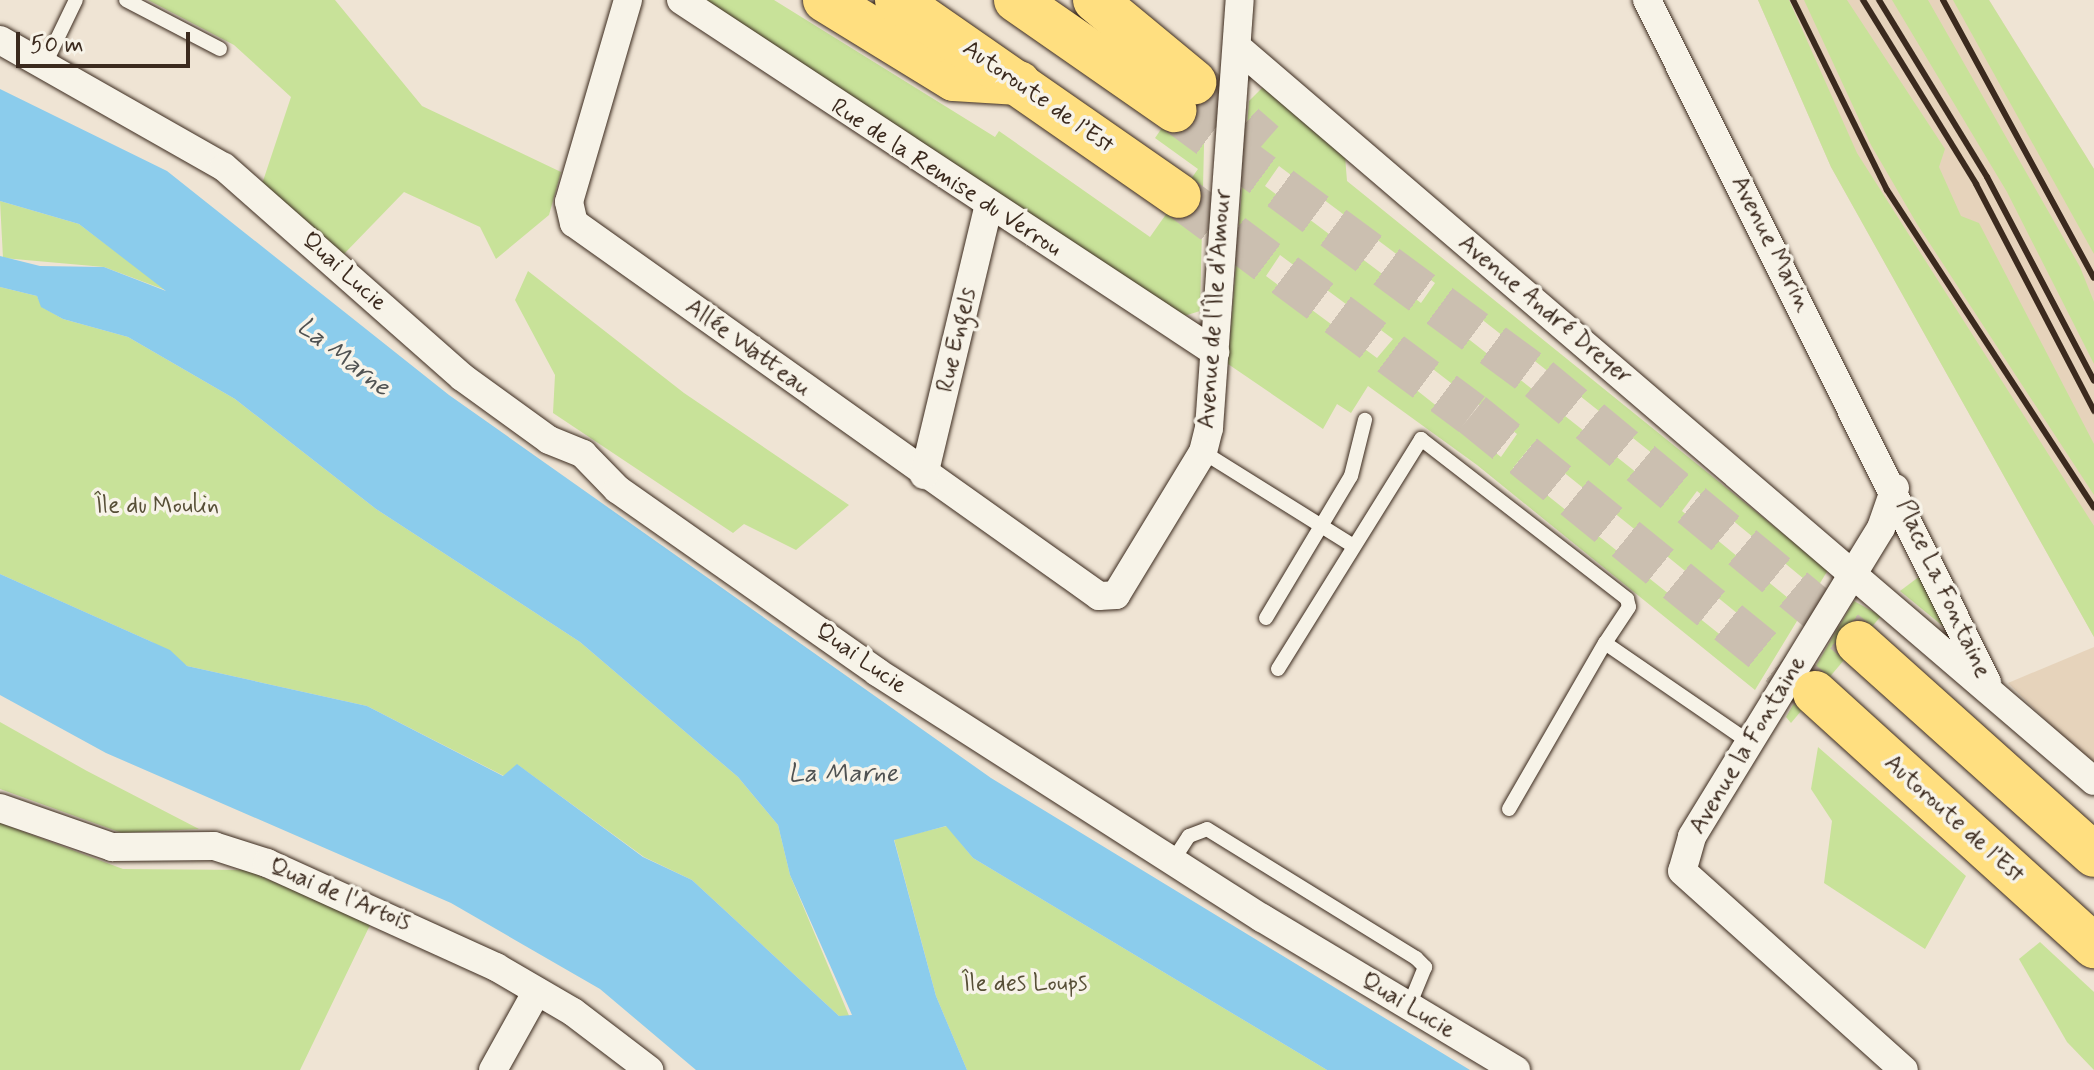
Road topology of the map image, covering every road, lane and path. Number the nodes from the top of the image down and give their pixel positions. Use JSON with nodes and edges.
{"nodes":[{"id":1,"x":76,"y":0,"type":"edge"},
{"id":2,"x":126,"y":0,"type":"edge"},
{"id":3,"x":628,"y":0,"type":"edge"},
{"id":4,"x":681,"y":0,"type":"edge"},
{"id":5,"x":825,"y":0,"type":"edge"},
{"id":6,"x":897,"y":0,"type":"edge"},
{"id":7,"x":1016,"y":0,"type":"edge"},
{"id":8,"x":1095,"y":0,"type":"edge"},
{"id":9,"x":1240,"y":0,"type":"edge"},
{"id":10,"x":1647,"y":0,"type":"edge"},
{"id":11,"x":0,"y":40,"type":"edge"},
{"id":12,"x":1237,"y":47,"type":"junction"},
{"id":13,"x":220,"y":49,"type":"dead end"},
{"id":14,"x":62,"y":67,"type":"junction"},
{"id":15,"x":1019,"y":83,"type":"junction"},
{"id":16,"x":1179,"y":196,"type":"tunnel mouth"},
{"id":17,"x":989,"y":205,"type":"junction"},
{"id":18,"x":1215,"y":352,"type":"junction"},
{"id":19,"x":1365,"y":420,"type":"dead end"},
{"id":20,"x":1203,"y":452,"type":"junction"},
{"id":21,"x":924,"y":475,"type":"junction"},
{"id":22,"x":1895,"y":488,"type":"junction"},
{"id":23,"x":1321,"y":526,"type":"junction"},
{"id":24,"x":1352,"y":545,"type":"junction"},
{"id":25,"x":1853,"y":572,"type":"junction"},
{"id":26,"x":1116,"y":595,"type":"joint"},
{"id":27,"x":1266,"y":618,"type":"dead end"},
{"id":28,"x":1605,"y":643,"type":"junction"},
{"id":29,"x":1858,"y":643,"type":"tunnel mouth"},
{"id":30,"x":1278,"y":669,"type":"dead end"},
{"id":31,"x":1990,"y":690,"type":"junction"},
{"id":32,"x":1815,"y":693,"type":"tunnel mouth"},
{"id":33,"x":1749,"y":742,"type":"junction"},
{"id":34,"x":2094,"y":781,"type":"edge"},
{"id":35,"x":0,"y":808,"type":"edge"},
{"id":36,"x":1509,"y":809,"type":"dead end"},
{"id":37,"x":2094,"y":855,"type":"edge"},
{"id":38,"x":1172,"y":862,"type":"junction"},
{"id":39,"x":2094,"y":946,"type":"edge"},
{"id":40,"x":537,"y":991,"type":"junction"},
{"id":41,"x":1409,"y":1006,"type":"junction"},
{"id":42,"x":493,"y":1070,"type":"edge"},
{"id":43,"x":649,"y":1070,"type":"edge"},
{"id":44,"x":1516,"y":1070,"type":"edge"},
{"id":45,"x":1904,"y":1070,"type":"edge"}],
"edges":[{"from":1,"to":14,"type":"lane"},
{"from":2,"to":13,"type":"lane"},
{"from":3,"to":21,"type":"street","name":"Allée Watteau"},
{"from":4,"to":17,"type":"street","name":"Rue de la Remise du Verrou"},
{"from":5,"to":15,"type":"highway"},
{"from":6,"to":15,"type":"highway","name":"Autoroute de l’Est"},
{"from":7,"to":8,"type":"highway"},
{"from":9,"to":12,"type":"street","name":"Avenue de l'Île d'Amour"},
{"from":10,"to":22,"type":"street","name":"Avenue Marin"},
{"from":11,"to":14,"type":"street","name":"Quai Lucie"},
{"from":12,"to":18,"type":"street","name":"Avenue de l'Île d'Amour"},
{"from":12,"to":25,"type":"street","name":"Avenue André Dreyer"},
{"from":14,"to":38,"type":"street","name":"Quai Lucie"},
{"from":15,"to":16,"type":"highway","name":"Autoroute de l’Est"},
{"from":17,"to":18,"type":"street","name":"Rue de la Remise du Verrou"},
{"from":17,"to":21,"type":"street","name":"Rue Engels"},
{"from":18,"to":20,"type":"street","name":"Avenue de l'Île d'Amour"},
{"from":19,"to":23,"type":"lane"},
{"from":20,"to":23,"type":"lane"},
{"from":20,"to":26,"type":"street","name":"Avenue de l'Île d'Amour"},
{"from":21,"to":26,"type":"street","name":"Allée Watteau"},
{"from":22,"to":25,"type":"street","name":"Avenue la Fontaine"},
{"from":22,"to":31,"type":"street","name":"Place La Fontaine"},
{"from":23,"to":24,"type":"lane"},
{"from":23,"to":27,"type":"lane"},
{"from":24,"to":28,"type":"lane"},
{"from":24,"to":30,"type":"lane"},
{"from":25,"to":31,"type":"street","name":"Avenue André Dreyer"},
{"from":25,"to":33,"type":"street","name":"Avenue la Fontaine"},
{"from":28,"to":33,"type":"lane"},
{"from":28,"to":36,"type":"lane"},
{"from":29,"to":37,"type":"highway"},
{"from":31,"to":34,"type":"street","name":"Avenue André Dreyer"},
{"from":32,"to":39,"type":"highway","name":"Autoroute de l’Est"},
{"from":33,"to":45,"type":"street","name":"Avenue la Fontaine"},
{"from":35,"to":40,"type":"street","name":"Quai de l'Artois"},
{"from":38,"to":41,"type":"street","name":"Quai Lucie"},
{"from":38,"to":41,"type":"lane"},
{"from":40,"to":42,"type":"street"},
{"from":40,"to":43,"type":"street","name":"Quai de l'Artois"},
{"from":41,"to":44,"type":"street","name":"Quai Lucie"}]}
